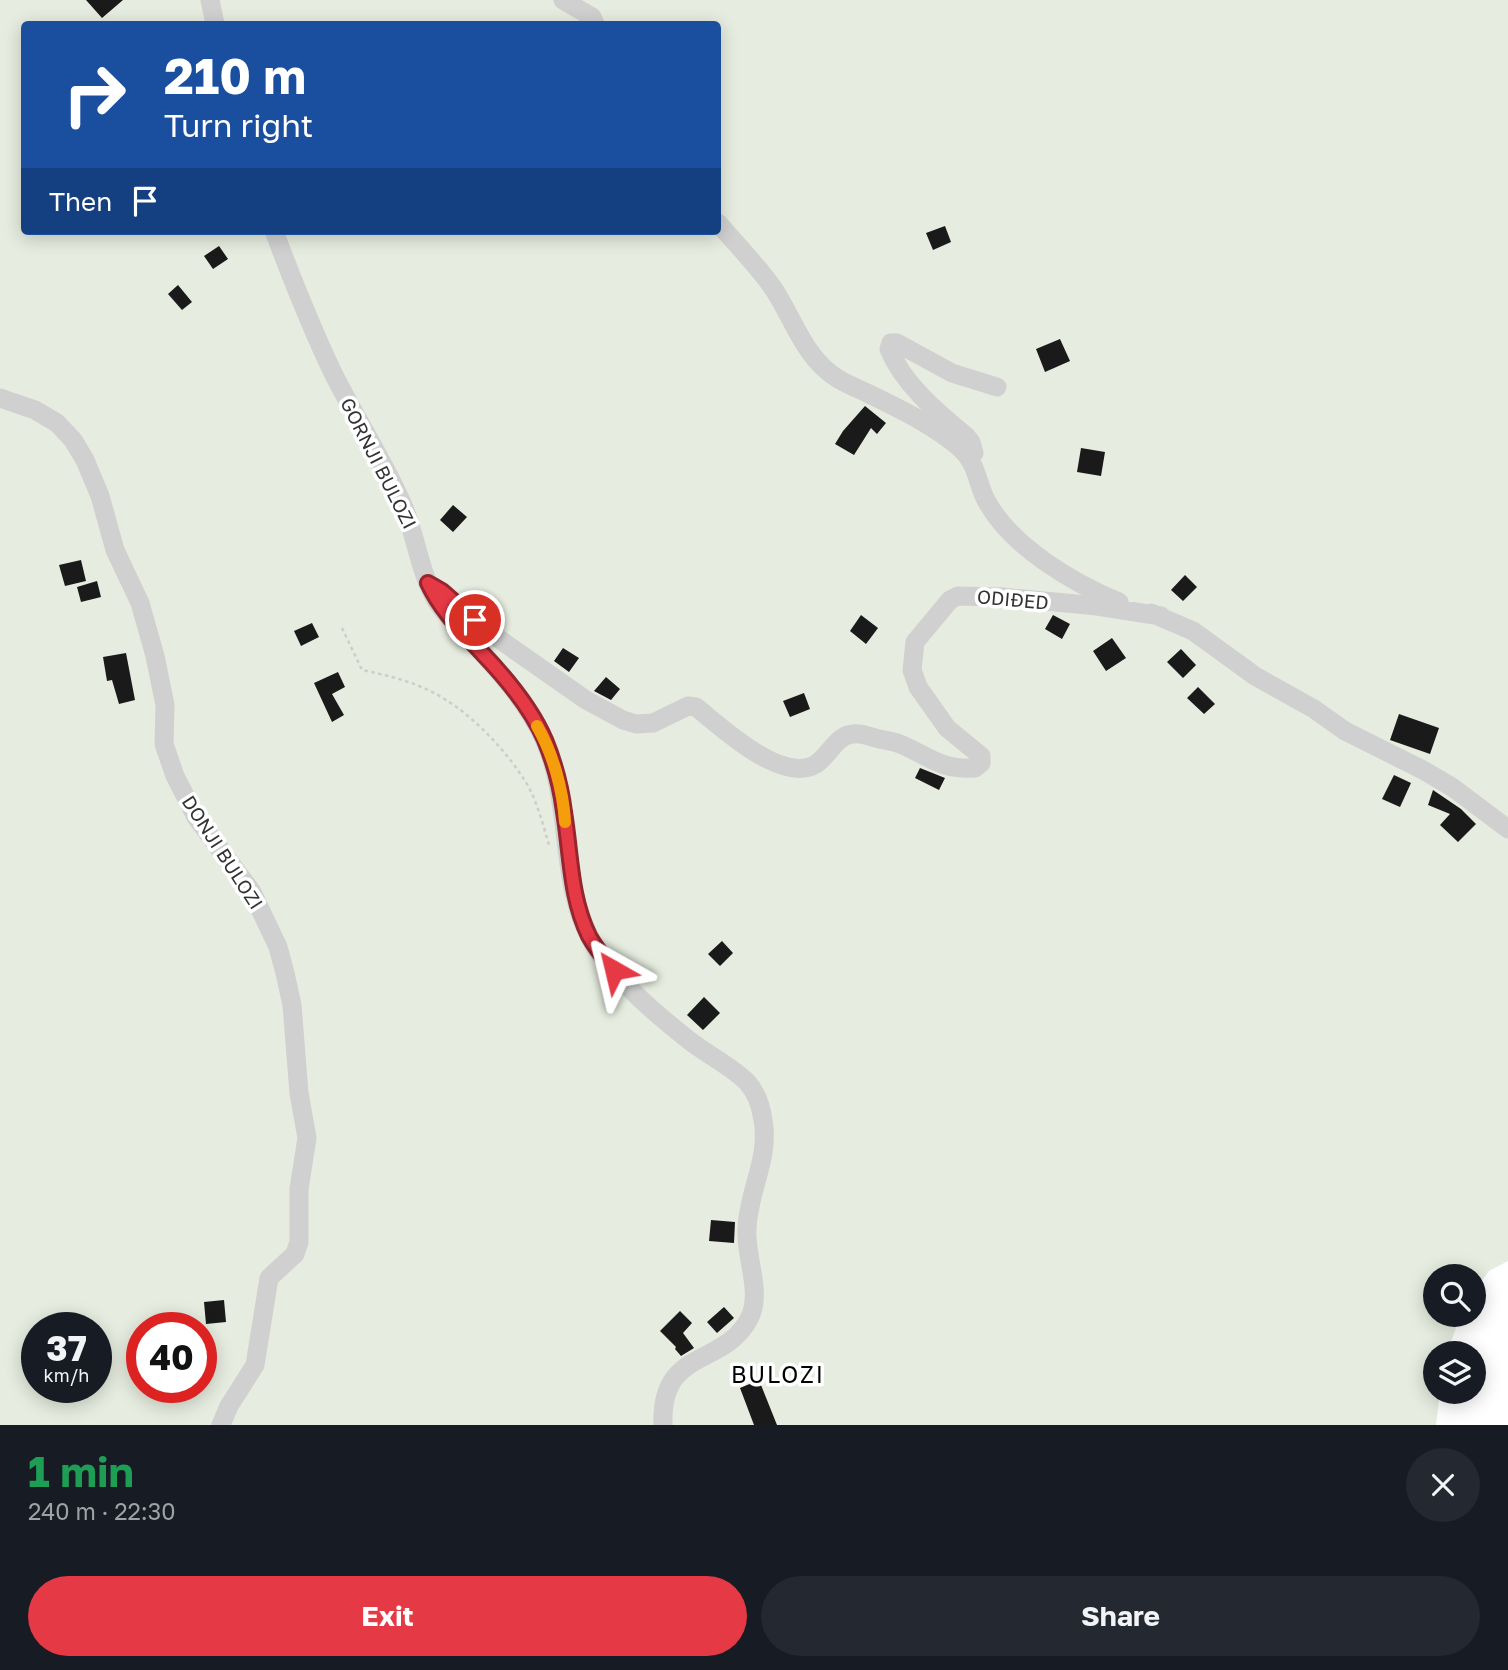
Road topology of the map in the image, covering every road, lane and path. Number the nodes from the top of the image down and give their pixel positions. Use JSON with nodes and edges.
{"nodes":[{"id":1,"x":210,"y":0,"type":"edge"},
{"id":2,"x":563,"y":0,"type":"edge"},
{"id":3,"x":214,"y":21,"type":"edge"},
{"id":4,"x":594,"y":21,"type":"edge"},
{"id":5,"x":721,"y":226,"type":"edge"},
{"id":6,"x":276,"y":235,"type":"edge"},
{"id":7,"x":997,"y":387,"type":"dead end"},
{"id":8,"x":0,"y":398,"type":"edge"},
{"id":9,"x":973,"y":461,"type":"junction"},
{"id":10,"x":428,"y":583,"type":"junction"},
{"id":11,"x":1161,"y":616,"type":"junction"},
{"id":12,"x":342,"y":628,"type":"dead end"},
{"id":13,"x":1508,"y":829,"type":"edge"},
{"id":14,"x":551,"y":856,"type":"dead end"},
{"id":15,"x":221,"y":1425,"type":"edge"},
{"id":16,"x":663,"y":1425,"type":"edge"}],
"edges":[{"from":1,"to":3,"type":"street"},
{"from":2,"to":4,"type":"street"},
{"from":5,"to":9,"type":"street"},
{"from":6,"to":10,"type":"street","name":"GORNJI BULOZI"},
{"from":7,"to":9,"type":"street","name":"ODIĐED"},
{"from":8,"to":15,"type":"street","name":"DONJI BULOZI"},
{"from":9,"to":11,"type":"street","name":"ODIĐED"},
{"from":10,"to":11,"type":"street","name":"ODIĐED"},
{"from":10,"to":16,"type":"street","name":"GORNJI BULOZI"},
{"from":11,"to":13,"type":"street","name":"ODIĐED"},
{"from":12,"to":14,"type":"path"}]}
